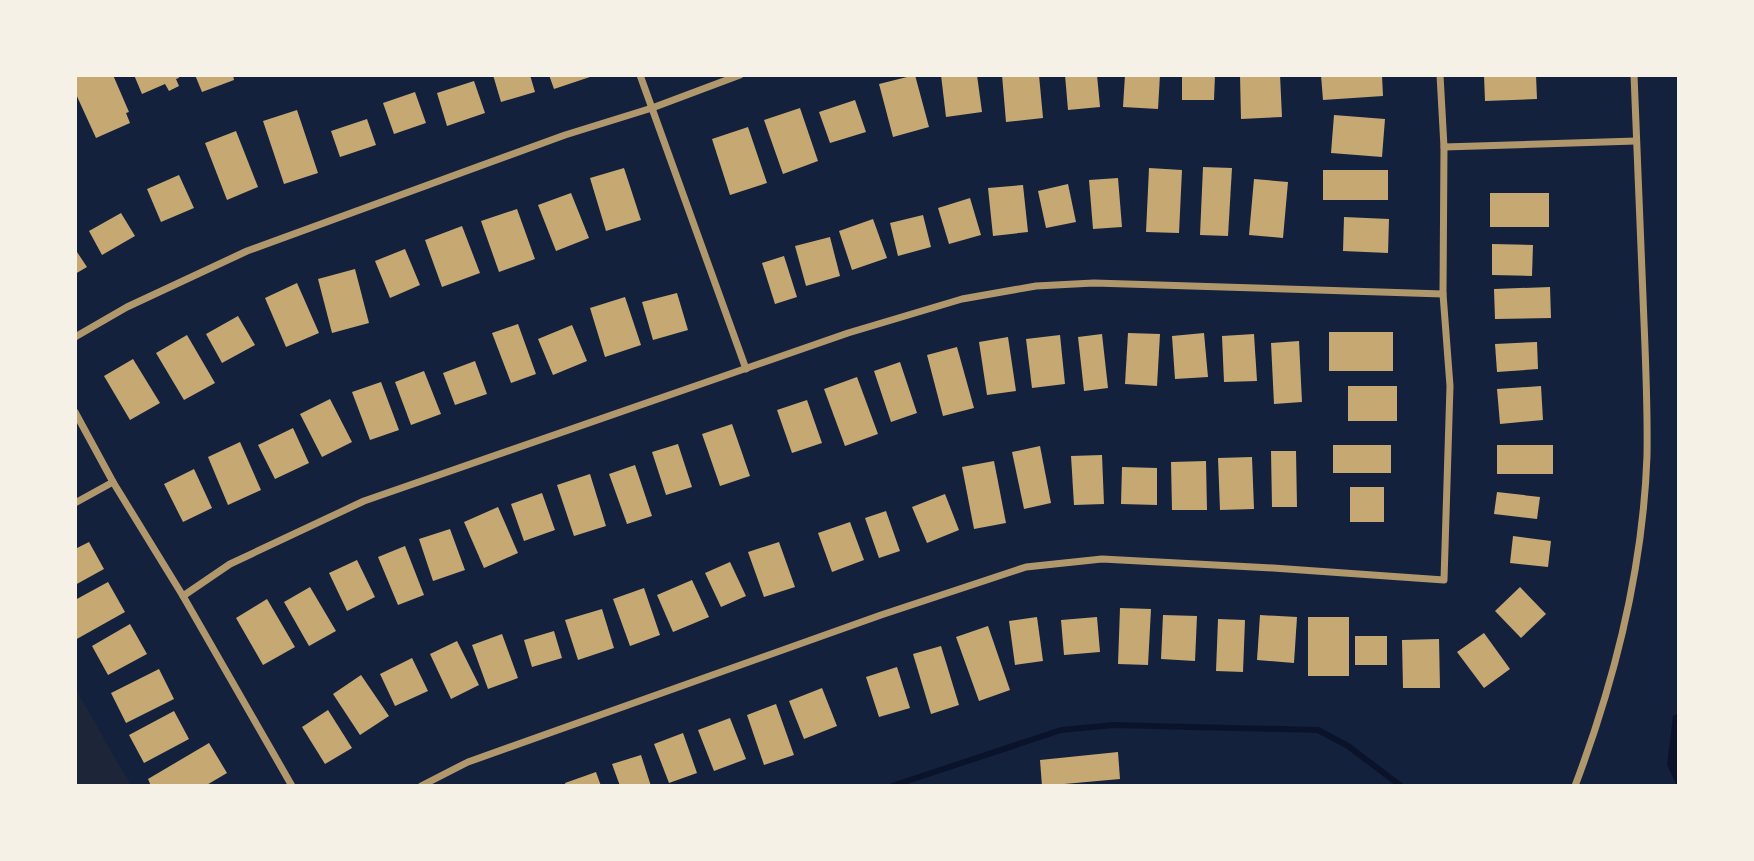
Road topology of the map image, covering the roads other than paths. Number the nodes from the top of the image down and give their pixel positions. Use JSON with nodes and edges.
{"nodes":[{"id":1,"x":640,"y":75,"type":"edge"},
{"id":2,"x":740,"y":75,"type":"edge"},
{"id":3,"x":1440,"y":75,"type":"edge"},
{"id":4,"x":1634,"y":75,"type":"edge"},
{"id":5,"x":652,"y":108,"type":"junction"},
{"id":6,"x":1636,"y":141,"type":"junction"},
{"id":7,"x":1444,"y":148,"type":"junction"},
{"id":8,"x":1443,"y":294,"type":"junction"},
{"id":9,"x":75,"y":337,"type":"edge"},
{"id":10,"x":746,"y":369,"type":"junction"},
{"id":11,"x":75,"y":412,"type":"edge"},
{"id":12,"x":113,"y":482,"type":"junction"},
{"id":13,"x":75,"y":503,"type":"edge"},
{"id":14,"x":183,"y":596,"type":"junction"},
{"id":15,"x":292,"y":786,"type":"edge"},
{"id":16,"x":421,"y":786,"type":"edge"},
{"id":17,"x":1575,"y":786,"type":"edge"}],
"edges":[{"from":1,"to":5,"type":"street"},
{"from":2,"to":5,"type":"street"},
{"from":3,"to":7,"type":"street"},
{"from":4,"to":6,"type":"street"},
{"from":5,"to":9,"type":"street"},
{"from":5,"to":10,"type":"street"},
{"from":6,"to":7,"type":"street"},
{"from":6,"to":17,"type":"street"},
{"from":7,"to":8,"type":"street"},
{"from":8,"to":10,"type":"street"},
{"from":8,"to":16,"type":"street"},
{"from":10,"to":14,"type":"street"},
{"from":11,"to":12,"type":"street"},
{"from":12,"to":13,"type":"street"},
{"from":12,"to":14,"type":"street"},
{"from":14,"to":15,"type":"street"}]}
